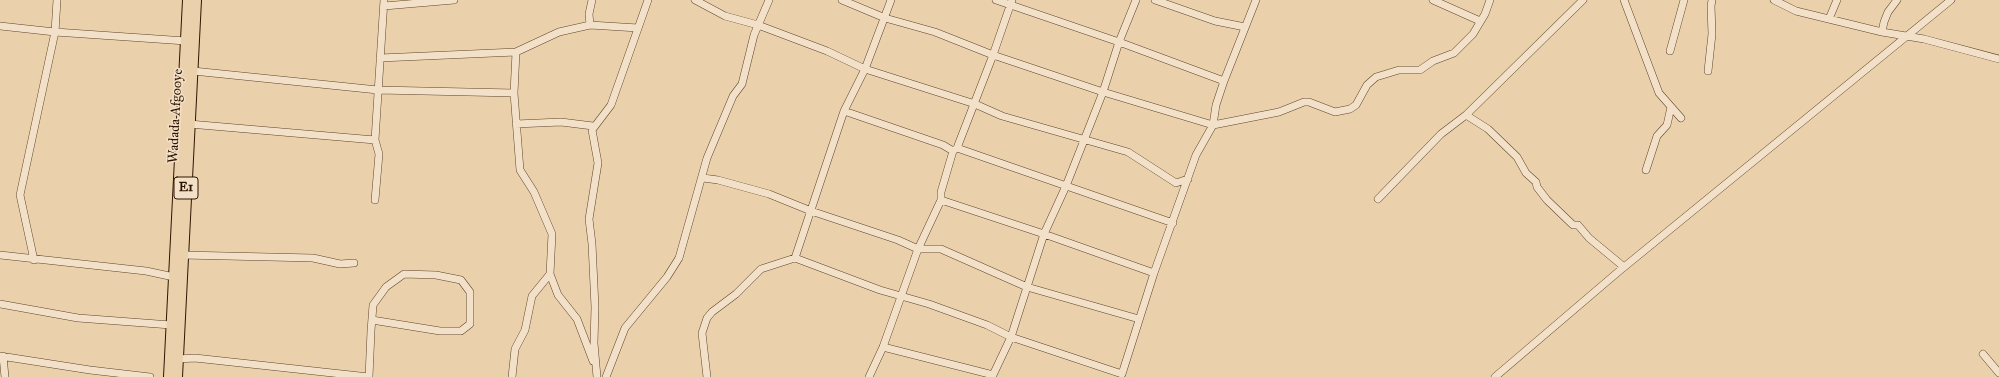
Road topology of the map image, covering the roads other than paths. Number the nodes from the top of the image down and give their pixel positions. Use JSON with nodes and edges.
{"nodes":[{"id":1,"x":57,"y":0,"type":"edge"},
{"id":2,"x":188,"y":0,"type":"edge"},
{"id":3,"x":196,"y":0,"type":"edge"},
{"id":4,"x":454,"y":0,"type":"edge"},
{"id":5,"x":592,"y":0,"type":"edge"},
{"id":6,"x":648,"y":0,"type":"edge"},
{"id":7,"x":695,"y":0,"type":"edge"},
{"id":8,"x":769,"y":0,"type":"edge"},
{"id":9,"x":842,"y":0,"type":"edge"},
{"id":10,"x":891,"y":0,"type":"edge"},
{"id":11,"x":996,"y":0,"type":"edge"},
{"id":12,"x":1136,"y":0,"type":"edge"},
{"id":13,"x":1155,"y":0,"type":"edge"},
{"id":14,"x":1256,"y":0,"type":"edge"},
{"id":15,"x":1433,"y":0,"type":"edge"},
{"id":16,"x":1490,"y":0,"type":"edge"},
{"id":17,"x":1583,"y":0,"type":"edge"},
{"id":18,"x":1624,"y":0,"type":"edge"},
{"id":19,"x":1684,"y":0,"type":"edge"},
{"id":20,"x":1712,"y":0,"type":"edge"},
{"id":21,"x":1837,"y":0,"type":"edge"},
{"id":22,"x":1896,"y":0,"type":"edge"},
{"id":23,"x":1951,"y":0,"type":"edge"},
{"id":24,"x":1778,"y":1,"type":"edge"},
{"id":25,"x":1011,"y":2,"type":"edge"},
{"id":26,"x":384,"y":3,"type":"edge"},
{"id":27,"x":885,"y":18,"type":"junction"},
{"id":28,"x":1829,"y":19,"type":"junction"},
{"id":29,"x":1480,"y":21,"type":"junction"},
{"id":30,"x":590,"y":25,"type":"junction"},
{"id":31,"x":758,"y":25,"type":"junction"},
{"id":32,"x":0,"y":26,"type":"edge"},
{"id":33,"x":1245,"y":26,"type":"junction"},
{"id":34,"x":638,"y":28,"type":"junction"},
{"id":35,"x":55,"y":32,"type":"junction"},
{"id":36,"x":1882,"y":32,"type":"junction"},
{"id":37,"x":1907,"y":37,"type":"junction"},
{"id":38,"x":186,"y":41,"type":"junction"},
{"id":39,"x":1119,"y":42,"type":"junction"},
{"id":40,"x":1670,"y":51,"type":"dead end"},
{"id":41,"x":516,"y":52,"type":"junction"},
{"id":42,"x":993,"y":55,"type":"junction"},
{"id":43,"x":380,"y":58,"type":"junction"},
{"id":44,"x":1999,"y":59,"type":"edge"},
{"id":45,"x":865,"y":69,"type":"junction"},
{"id":46,"x":193,"y":71,"type":"junction"},
{"id":47,"x":1708,"y":71,"type":"dead end"},
{"id":48,"x":1224,"y":81,"type":"junction"},
{"id":49,"x":378,"y":90,"type":"junction"},
{"id":50,"x":1103,"y":92,"type":"junction"},
{"id":51,"x":514,"y":93,"type":"junction"},
{"id":52,"x":974,"y":104,"type":"junction"},
{"id":53,"x":1671,"y":107,"type":"junction"},
{"id":54,"x":844,"y":111,"type":"junction"},
{"id":55,"x":1466,"y":114,"type":"junction"},
{"id":56,"x":1682,"y":118,"type":"dead end"},
{"id":57,"x":189,"y":124,"type":"junction"},
{"id":58,"x":516,"y":124,"type":"junction"},
{"id":59,"x":1213,"y":124,"type":"junction"},
{"id":60,"x":593,"y":126,"type":"junction"},
{"id":61,"x":1084,"y":139,"type":"junction"},
{"id":62,"x":375,"y":140,"type":"junction"},
{"id":63,"x":955,"y":150,"type":"junction"},
{"id":64,"x":1646,"y":170,"type":"dead end"},
{"id":65,"x":702,"y":178,"type":"junction"},
{"id":66,"x":1188,"y":179,"type":"junction"},
{"id":67,"x":1066,"y":186,"type":"junction"},
{"id":68,"x":1378,"y":199,"type":"dead end"},
{"id":69,"x":375,"y":200,"type":"dead end"},
{"id":70,"x":941,"y":200,"type":"junction"},
{"id":71,"x":810,"y":211,"type":"junction"},
{"id":72,"x":1173,"y":223,"type":"junction"},
{"id":73,"x":1044,"y":234,"type":"junction"},
{"id":74,"x":918,"y":249,"type":"junction"},
{"id":75,"x":0,"y":255,"type":"edge"},
{"id":76,"x":183,"y":255,"type":"junction"},
{"id":77,"x":795,"y":258,"type":"junction"},
{"id":78,"x":34,"y":260,"type":"junction"},
{"id":79,"x":354,"y":263,"type":"dead end"},
{"id":80,"x":1624,"y":267,"type":"junction"},
{"id":81,"x":1154,"y":273,"type":"junction"},
{"id":82,"x":550,"y":274,"type":"junction"},
{"id":83,"x":174,"y":277,"type":"junction"},
{"id":84,"x":1027,"y":287,"type":"junction"},
{"id":85,"x":902,"y":296,"type":"junction"},
{"id":86,"x":0,"y":304,"type":"edge"},
{"id":87,"x":1139,"y":319,"type":"junction"},
{"id":88,"x":372,"y":320,"type":"junction"},
{"id":89,"x":171,"y":326,"type":"junction"},
{"id":90,"x":1011,"y":337,"type":"junction"},
{"id":91,"x":883,"y":347,"type":"junction"},
{"id":92,"x":1983,"y":354,"type":"dead end"},
{"id":93,"x":2,"y":356,"type":"edge"},
{"id":94,"x":178,"y":359,"type":"junction"},
{"id":95,"x":595,"y":367,"type":"junction"},
{"id":96,"x":1999,"y":374,"type":"edge"},
{"id":97,"x":993,"y":376,"type":"edge"},
{"id":98,"x":1121,"y":376,"type":"edge"},
{"id":99,"x":5,"y":377,"type":"edge"},
{"id":100,"x":150,"y":377,"type":"edge"},
{"id":101,"x":169,"y":377,"type":"edge"},
{"id":102,"x":177,"y":377,"type":"edge"},
{"id":103,"x":369,"y":377,"type":"edge"},
{"id":104,"x":512,"y":377,"type":"edge"},
{"id":105,"x":597,"y":377,"type":"edge"},
{"id":106,"x":606,"y":377,"type":"edge"},
{"id":107,"x":707,"y":377,"type":"edge"},
{"id":108,"x":869,"y":377,"type":"edge"},
{"id":109,"x":1495,"y":377,"type":"edge"}],
"edges":[{"from":1,"to":35,"type":"street"},
{"from":2,"to":38,"type":"highway","name":"Wadada Afgooye","number":"E1"},
{"from":3,"to":46,"type":"highway","name":"Wadada Afgooye","number":"E1"},
{"from":4,"to":26,"type":"street"},
{"from":5,"to":30,"type":"street"},
{"from":6,"to":34,"type":"street"},
{"from":7,"to":31,"type":"street"},
{"from":8,"to":31,"type":"street"},
{"from":9,"to":27,"type":"street"},
{"from":10,"to":27,"type":"street"},
{"from":11,"to":25,"type":"street"},
{"from":12,"to":39,"type":"street"},
{"from":13,"to":33,"type":"street"},
{"from":14,"to":33,"type":"street"},
{"from":15,"to":29,"type":"street"},
{"from":16,"to":29,"type":"street"},
{"from":17,"to":55,"type":"street"},
{"from":18,"to":53,"type":"street"},
{"from":19,"to":40,"type":"street"},
{"from":20,"to":47,"type":"street"},
{"from":21,"to":28,"type":"street"},
{"from":22,"to":36,"type":"street"},
{"from":23,"to":37,"type":"street"},
{"from":24,"to":28,"type":"street"},
{"from":25,"to":39,"type":"street"},
{"from":25,"to":42,"type":"street"},
{"from":26,"to":43,"type":"street"},
{"from":27,"to":42,"type":"street"},
{"from":27,"to":45,"type":"street"},
{"from":28,"to":36,"type":"street"},
{"from":29,"to":59,"type":"street"},
{"from":30,"to":34,"type":"street"},
{"from":30,"to":41,"type":"street"},
{"from":31,"to":45,"type":"street"},
{"from":31,"to":65,"type":"street"},
{"from":32,"to":35,"type":"street"},
{"from":33,"to":48,"type":"street"},
{"from":34,"to":60,"type":"street"},
{"from":35,"to":38,"type":"street"},
{"from":35,"to":78,"type":"street"},
{"from":36,"to":37,"type":"street"},
{"from":37,"to":44,"type":"street"},
{"from":37,"to":80,"type":"street"},
{"from":38,"to":83,"type":"highway","name":"Wadada Afgooye","number":"E1"},
{"from":39,"to":48,"type":"street"},
{"from":39,"to":50,"type":"street"},
{"from":41,"to":43,"type":"street"},
{"from":41,"to":51,"type":"street"},
{"from":42,"to":50,"type":"street"},
{"from":42,"to":52,"type":"street"},
{"from":43,"to":49,"type":"street"},
{"from":45,"to":52,"type":"street"},
{"from":45,"to":54,"type":"street"},
{"from":46,"to":49,"type":"street"},
{"from":46,"to":57,"type":"highway","name":"Wadada Afgooye","number":"E1"},
{"from":48,"to":59,"type":"street"},
{"from":49,"to":51,"type":"street"},
{"from":49,"to":62,"type":"street"},
{"from":50,"to":59,"type":"street"},
{"from":50,"to":61,"type":"street"},
{"from":51,"to":58,"type":"street"},
{"from":52,"to":61,"type":"street"},
{"from":52,"to":63,"type":"street"},
{"from":53,"to":56,"type":"street"},
{"from":53,"to":64,"type":"street"},
{"from":54,"to":63,"type":"street"},
{"from":54,"to":71,"type":"street"},
{"from":55,"to":68,"type":"street"},
{"from":55,"to":80,"type":"street"},
{"from":57,"to":62,"type":"street"},
{"from":57,"to":76,"type":"highway","name":"Wadada Afgooye","number":"E1"},
{"from":58,"to":60,"type":"street"},
{"from":58,"to":82,"type":"street"},
{"from":59,"to":66,"type":"street"},
{"from":60,"to":95,"type":"street"},
{"from":61,"to":66,"type":"street"},
{"from":61,"to":67,"type":"street"},
{"from":62,"to":69,"type":"street"},
{"from":63,"to":67,"type":"street"},
{"from":63,"to":70,"type":"street"},
{"from":65,"to":71,"type":"street"},
{"from":65,"to":106,"type":"street"},
{"from":66,"to":72,"type":"street"},
{"from":67,"to":72,"type":"street"},
{"from":67,"to":73,"type":"street"},
{"from":70,"to":73,"type":"street"},
{"from":70,"to":74,"type":"street"},
{"from":71,"to":74,"type":"street"},
{"from":71,"to":77,"type":"street"},
{"from":72,"to":81,"type":"street"},
{"from":73,"to":81,"type":"street"},
{"from":73,"to":84,"type":"street"},
{"from":74,"to":84,"type":"street"},
{"from":74,"to":85,"type":"street"},
{"from":75,"to":78,"type":"street"},
{"from":76,"to":79,"type":"street"},
{"from":76,"to":94,"type":"highway","name":"Wadada Afgooye","number":"E1"},
{"from":77,"to":85,"type":"street"},
{"from":77,"to":107,"type":"street"},
{"from":78,"to":83,"type":"street"},
{"from":80,"to":109,"type":"street"},
{"from":81,"to":87,"type":"street"},
{"from":82,"to":95,"type":"street"},
{"from":82,"to":104,"type":"street"},
{"from":83,"to":89,"type":"highway","name":"Wadada Afgooye","number":"E1"},
{"from":84,"to":87,"type":"street"},
{"from":84,"to":90,"type":"street"},
{"from":85,"to":90,"type":"street"},
{"from":85,"to":91,"type":"street"},
{"from":86,"to":89,"type":"street"},
{"from":87,"to":98,"type":"street"},
{"from":88,"to":88,"type":"street"},
{"from":88,"to":103,"type":"street"},
{"from":89,"to":101,"type":"highway","name":"Wadada Afgooye","number":"E1"},
{"from":90,"to":97,"type":"street"},
{"from":90,"to":98,"type":"street"},
{"from":91,"to":97,"type":"street"},
{"from":91,"to":108,"type":"street"},
{"from":92,"to":96,"type":"street"},
{"from":93,"to":99,"type":"street"},
{"from":93,"to":100,"type":"street"},
{"from":94,"to":102,"type":"highway","name":"Wadada Afgooye","number":"E1"},
{"from":94,"to":103,"type":"street"},
{"from":95,"to":105,"type":"street"}]}
